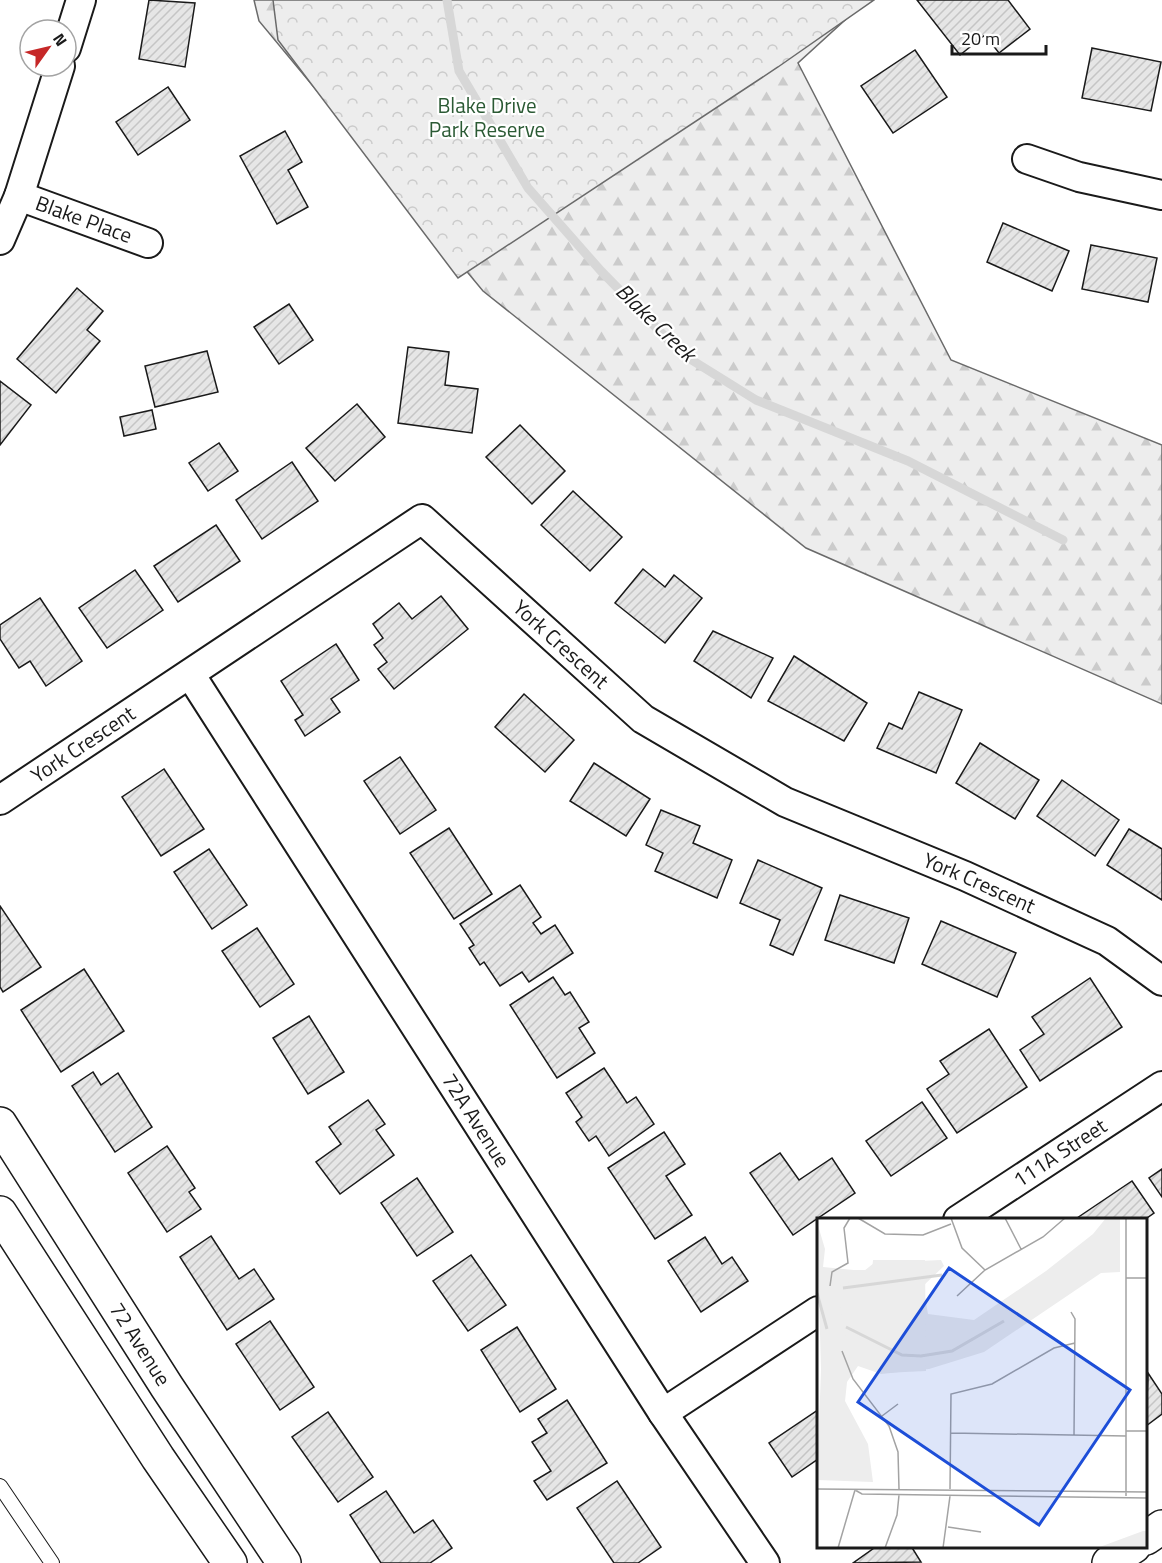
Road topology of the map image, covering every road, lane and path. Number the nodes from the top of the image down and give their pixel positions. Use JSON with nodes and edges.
{"nodes":[{"id":1,"x":81,"y":0,"type":"edge"},
{"id":2,"x":75,"y":18,"type":"edge"},
{"id":3,"x":56,"y":78,"type":"edge"},
{"id":4,"x":1027,"y":159,"type":"dead end"},
{"id":5,"x":1162,"y":195,"type":"edge"},
{"id":6,"x":19,"y":196,"type":"junction"},
{"id":7,"x":0,"y":240,"type":"edge"},
{"id":8,"x":148,"y":243,"type":"dead end"},
{"id":9,"x":189,"y":674,"type":"junction"},
{"id":10,"x":0,"y":800,"type":"edge"},
{"id":11,"x":1162,"y":981,"type":"edge"},
{"id":12,"x":1162,"y":1086,"type":"edge"},
{"id":13,"x":0,"y":1124,"type":"edge"},
{"id":14,"x":0,"y":1213,"type":"edge"},
{"id":15,"x":961,"y":1218,"type":"edge"},
{"id":16,"x":817,"y":1312,"type":"edge"},
{"id":17,"x":663,"y":1413,"type":"junction"},
{"id":18,"x":0,"y":1486,"type":"edge"},
{"id":19,"x":1162,"y":1527,"type":"edge"},
{"id":20,"x":1147,"y":1538,"type":"edge"},
{"id":21,"x":1131,"y":1548,"type":"edge"},
{"id":22,"x":52,"y":1563,"type":"edge"},
{"id":23,"x":230,"y":1563,"type":"edge"},
{"id":24,"x":284,"y":1563,"type":"edge"},
{"id":25,"x":765,"y":1563,"type":"edge"},
{"id":26,"x":1109,"y":1563,"type":"edge"}],
"edges":[{"from":1,"to":2,"type":"street"},
{"from":3,"to":6,"type":"street"},
{"from":4,"to":5,"type":"street"},
{"from":6,"to":7,"type":"street"},
{"from":6,"to":8,"type":"street","name":"Blake Place"},
{"from":9,"to":10,"type":"street","name":"York Crescent"},
{"from":9,"to":11,"type":"street","name":"York Crescent"},
{"from":9,"to":17,"type":"street","name":"72A Avenue"},
{"from":12,"to":15,"type":"street","name":"111A Street"},
{"from":13,"to":24,"type":"main road","name":"72 Avenue"},
{"from":14,"to":23,"type":"main road"},
{"from":16,"to":17,"type":"street"},
{"from":17,"to":25,"type":"street","name":"72A Avenue"},
{"from":18,"to":22,"type":"lane"},
{"from":19,"to":20,"type":"main road"},
{"from":21,"to":26,"type":"main road"}]}
